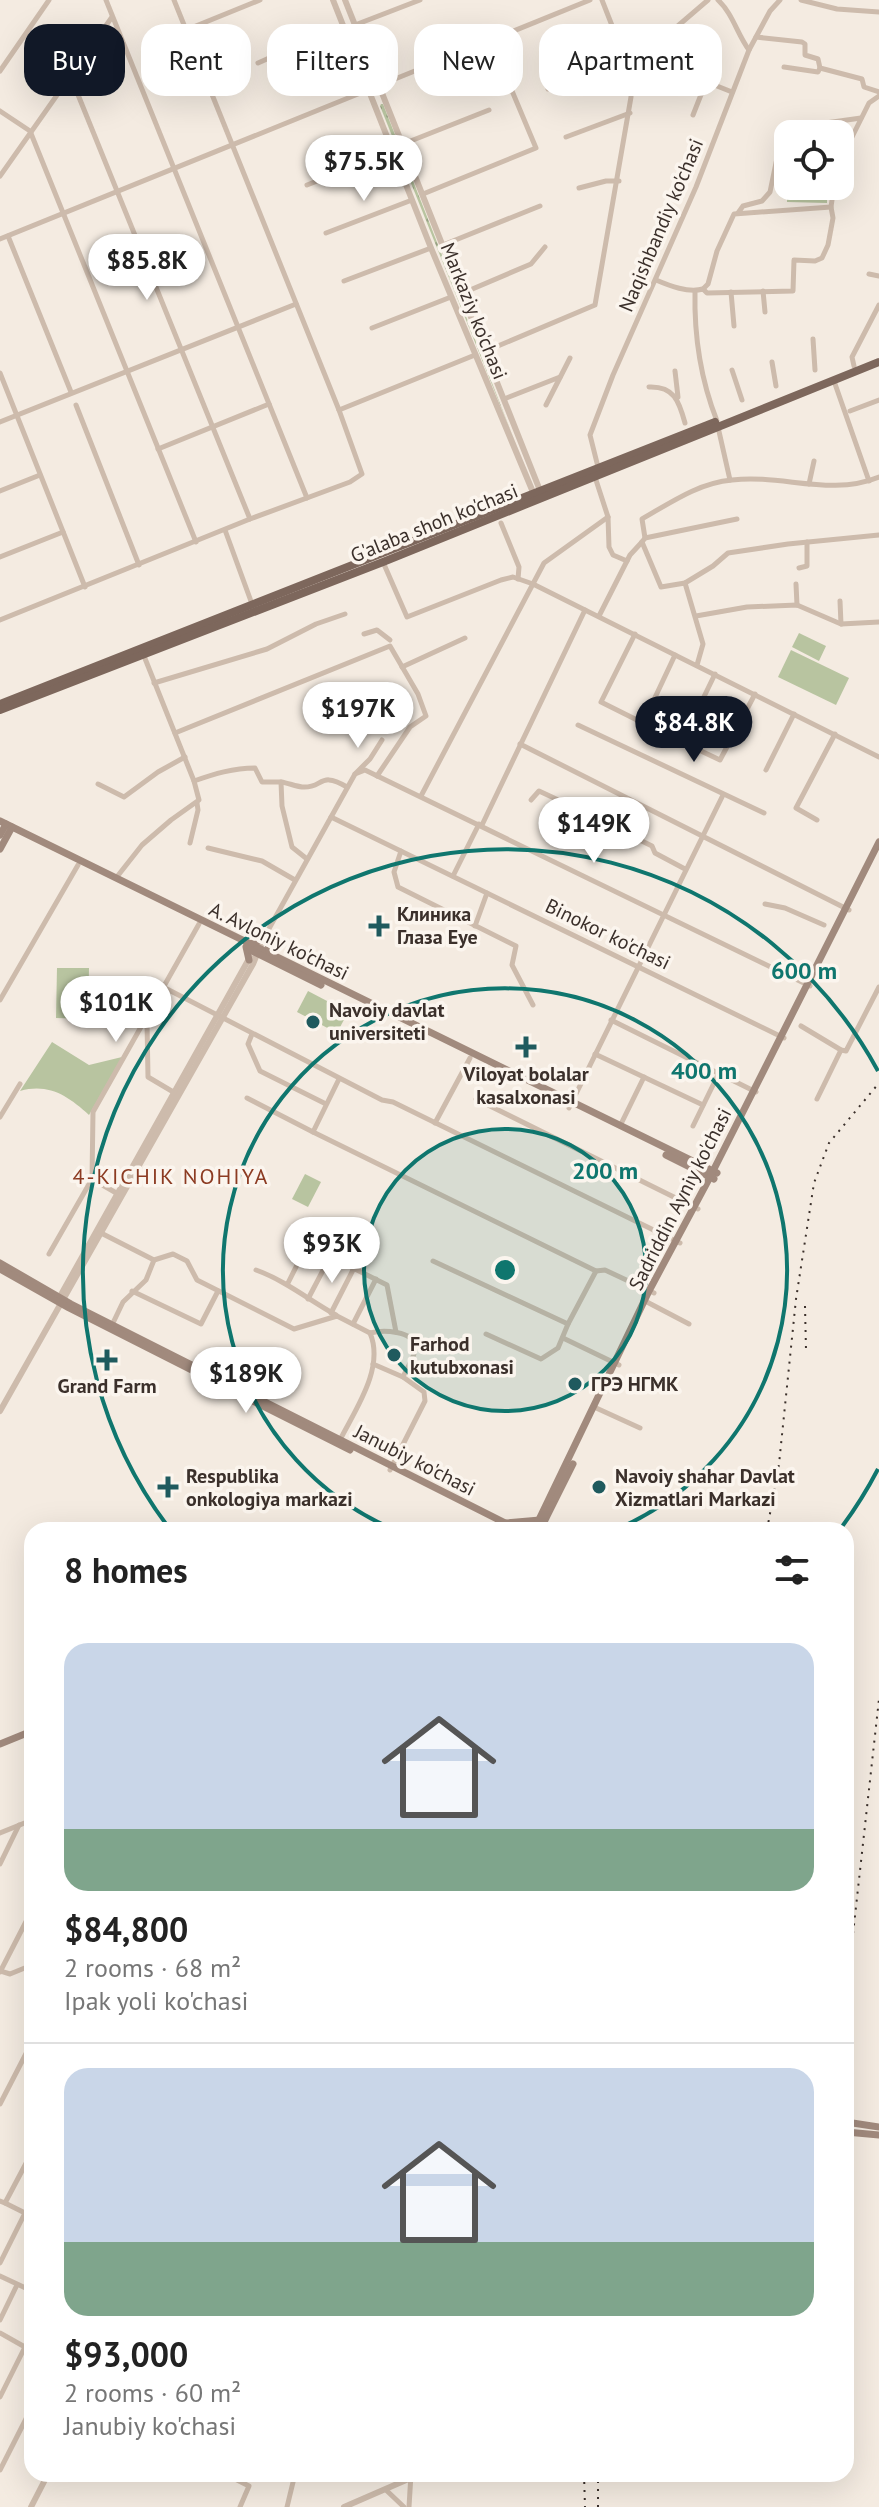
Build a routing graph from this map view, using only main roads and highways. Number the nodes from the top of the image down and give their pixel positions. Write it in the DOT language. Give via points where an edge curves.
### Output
graph roads {
  1 [pos="879,359"];
  2 [pos="717,424"];
  3 [pos="539,497"];
  4 [pos="0,704"];
  5 [pos="0,710"];
  6 [pos="5,827"];
  7 [pos="879,842"];
  8 [pos="0,849"];
  9 [pos="879,851"];
  10 [pos="847,908"];
  11 [pos="255,949"];
  12 [pos="269,956"];
  13 [pos="755,1091"];
  14 [pos="570,1106"];
  15 [pos="720,1156"];
  16 [pos="697,1167"];
  17 [pos="714,1175"];
  18 [pos="702,1192"];
  19 [pos="696,1208"];
  20 [pos="0,1263"];
  21 [pos="0,1269"];
  22 [pos="60,1301"];
  23 [pos="494,1522"];
  24 [pos="544,1522"];
  25 [pos="24,1737"];
  26 [pos="0,1746"];
  27 [pos="854,2123"];
  28 [pos="879,2126"];
  29 [pos="854,2133"];
  30 [pos="876,2136"];
  1 -- 2 [label="main road, G'alaba shoh ko'chasi"];
  1 -- 2 [label="main road, G'alaba shoh ko'chasi"];
  2 -- 3 [label="main road, G'alaba shoh ko'chasi"];
  3 -- 4 [label="main road, G'alaba shoh ko'chasi"];
  3 -- 5 [label="main road, G'alaba shoh ko'chasi" via="496,522"];
  6 -- 8 [label="main road"];
  6 -- 11 [label="main road, A. Avloniy ko'chasi"];
  6 -- 11 [label="main road, A. Avloniy ko'chasi"];
  7 -- 10 [label="main road, Sadriddin Ayniy ko'chasi"];
  9 -- 10 [label="main road, Sadriddin Ayniy ko'chasi"];
  10 -- 13 [label="main road, Sadriddin Ayniy ko'chasi"];
  11 -- 12 [label="main road, A. Avloniy ko'chasi"];
  11 -- 12 [label="main road"];
  12 -- 14 [label="main road, A. Avloniy ko'chasi"];
  12 -- 14 [label="main road, A. Avloniy ko'chasi"];
  13 -- 15 [label="main road, Sadriddin Ayniy ko'chasi"];
  13 -- 17 [label="main road, Sadriddin Ayniy ko'chasi"];
  14 -- 16 [label="main road, A. Avloniy ko'chasi"];
  14 -- 16 [label="main road, A. Avloniy ko'chasi"];
  15 -- 16 [label="main road"];
  15 -- 17 [label="main road, Sadriddin Ayniy ko'chasi"];
  16 -- 17 [label="main road, A. Avloniy ko'chasi"];
  16 -- 18 [label="main road"];
  17 -- 18 [label="main road, Sadriddin Ayniy ko'chasi"];
  17 -- 19 [label="main road, Sadriddin Ayniy ko'chasi"];
  18 -- 19 [label="main road, Sadriddin Ayniy ko'chasi"];
  19 -- 24 [label="main road, Sadriddin Ayniy ko'chasi"];
  20 -- 22 [label="main road, Janubiy ko'chasi"];
  21 -- 22 [label="main road, Janubiy ko'chasi"];
  22 -- 23 [label="main road, Janubiy ko'chasi"];
  25 -- 26 [label="main road"];
  27 -- 28 [label="main road"];
  29 -- 30 [label="main road"];
}
